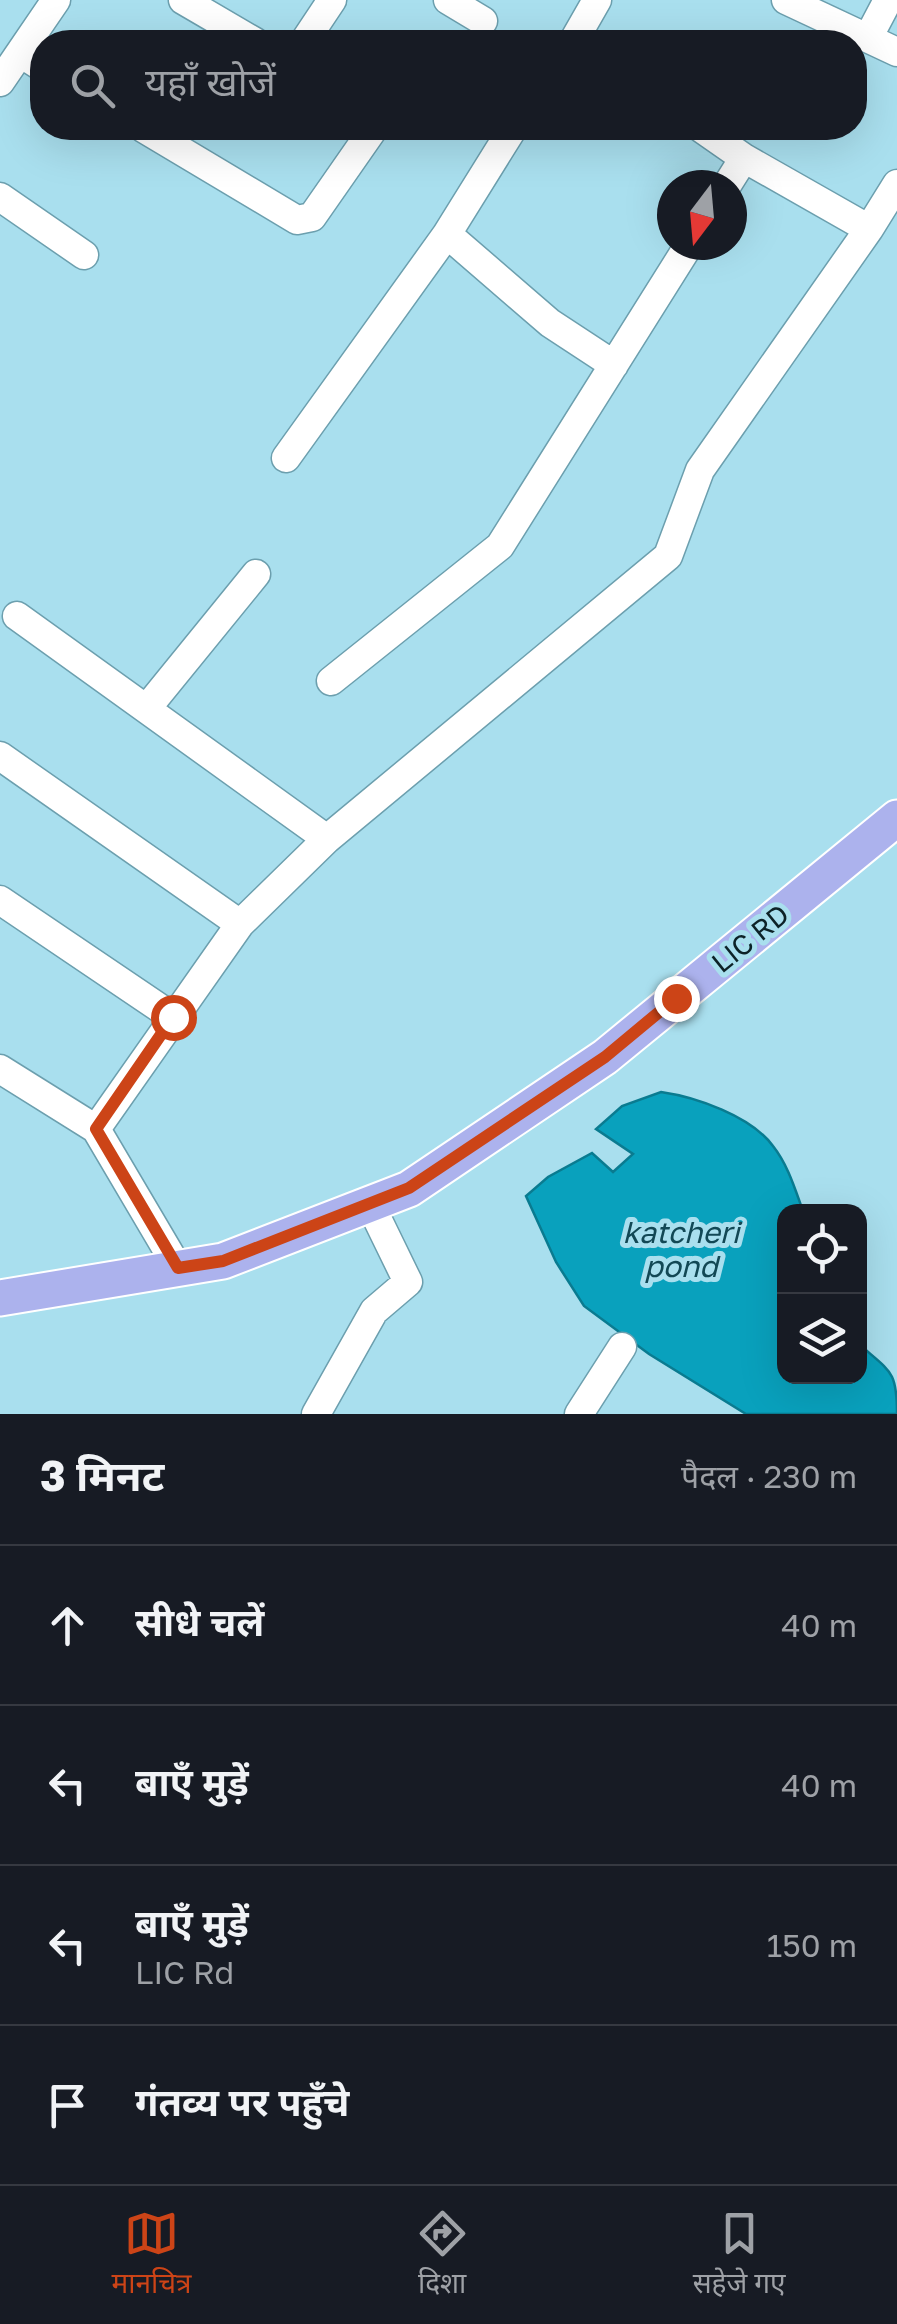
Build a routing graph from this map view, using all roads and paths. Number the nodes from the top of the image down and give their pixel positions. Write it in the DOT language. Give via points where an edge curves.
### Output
graph roads {
  1 [pos="56,0"];
  2 [pos="182,0"];
  3 [pos="332,0"];
  4 [pos="448,0"];
  5 [pos="597,0"];
  6 [pos="786,0"];
  7 [pos="888,0"];
  8 [pos="483,21"];
  9 [pos="44,30"];
  10 [pos="235,30"];
  11 [pos="312,30"];
  12 [pos="581,30"];
  13 [pos="851,30"];
  14 [pos="868,38"];
  15 [pos="897,52"];
  16 [pos="30,61"];
  17 [pos="0,82"];
  18 [pos="163,140"];
  19 [pos="366,140"];
  20 [pos="506,140"];
  21 [pos="718,140"];
  22 [pos="744,158"];
  23 [pos="736,170"];
  24 [pos="897,184"];
  25 [pos="0,197"];
  26 [pos="869,229"];
  27 [pos="447,234"];
  28 [pos="84,255"];
  29 [pos="680,260"];
  30 [pos="614,365"];
  31 [pos="286,458"];
  32 [pos="256,574"];
  33 [pos="17,616"];
  34 [pos="332,681"];
  35 [pos="146,708"];
  36 [pos="0,756"];
  37 [pos="897,818"];
  38 [pos="327,838"];
  39 [pos="0,900"];
  40 [pos="240,924"];
  41 [pos="173,1017"];
  42 [pos="0,1069"];
  43 [pos="96,1129"];
  44 [pos="370,1204"];
  45 [pos="178,1268"];
  46 [pos="0,1298"];
  47 [pos="622,1347"];
  48 [pos="319,1413"];
  49 [pos="579,1414"];
  1 -- 9 [label="street"];
  2 -- 10 [label="street"];
  3 -- 11 [label="street"];
  4 -- 8 [label="street"];
  5 -- 12 [label="street"];
  6 -- 13 [label="street"];
  7 -- 14 [label="street"];
  14 -- 15 [label="street"];
  16 -- 17 [label="street"];
  18 -- 19 [label="street" via="297,220 312,217"];
  20 -- 27 [label="street"];
  21 -- 22 [label="street"];
  22 -- 23 [label="street"];
  22 -- 26 [label="street"];
  24 -- 26 [label="street"];
  25 -- 28 [label="street"];
  26 -- 38 [label="street" via="700,470 668,556"];
  27 -- 30 [label="street" via="550,323"];
  27 -- 31 [label="street"];
  29 -- 30 [label="street"];
  30 -- 34 [label="street" via="500,546"];
  32 -- 35 [label="street"];
  33 -- 35 [label="street"];
  35 -- 38 [label="street"];
  36 -- 40 [label="street"];
  37 -- 44 [label="main road, LIC RD" via="605,1057 409,1188"];
  38 -- 40 [label="street"];
  39 -- 41 [label="street"];
  40 -- 41 [label="street"];
  41 -- 43 [label="street"];
  42 -- 43 [label="street"];
  43 -- 45 [label="street"];
  44 -- 45 [label="main road, LIC RD" via="223,1261"];
  44 -- 48 [label="street" via="408,1282 374,1310"];
  45 -- 46 [label="main road, LIC RD"];
  47 -- 49 [label="street"];
}
